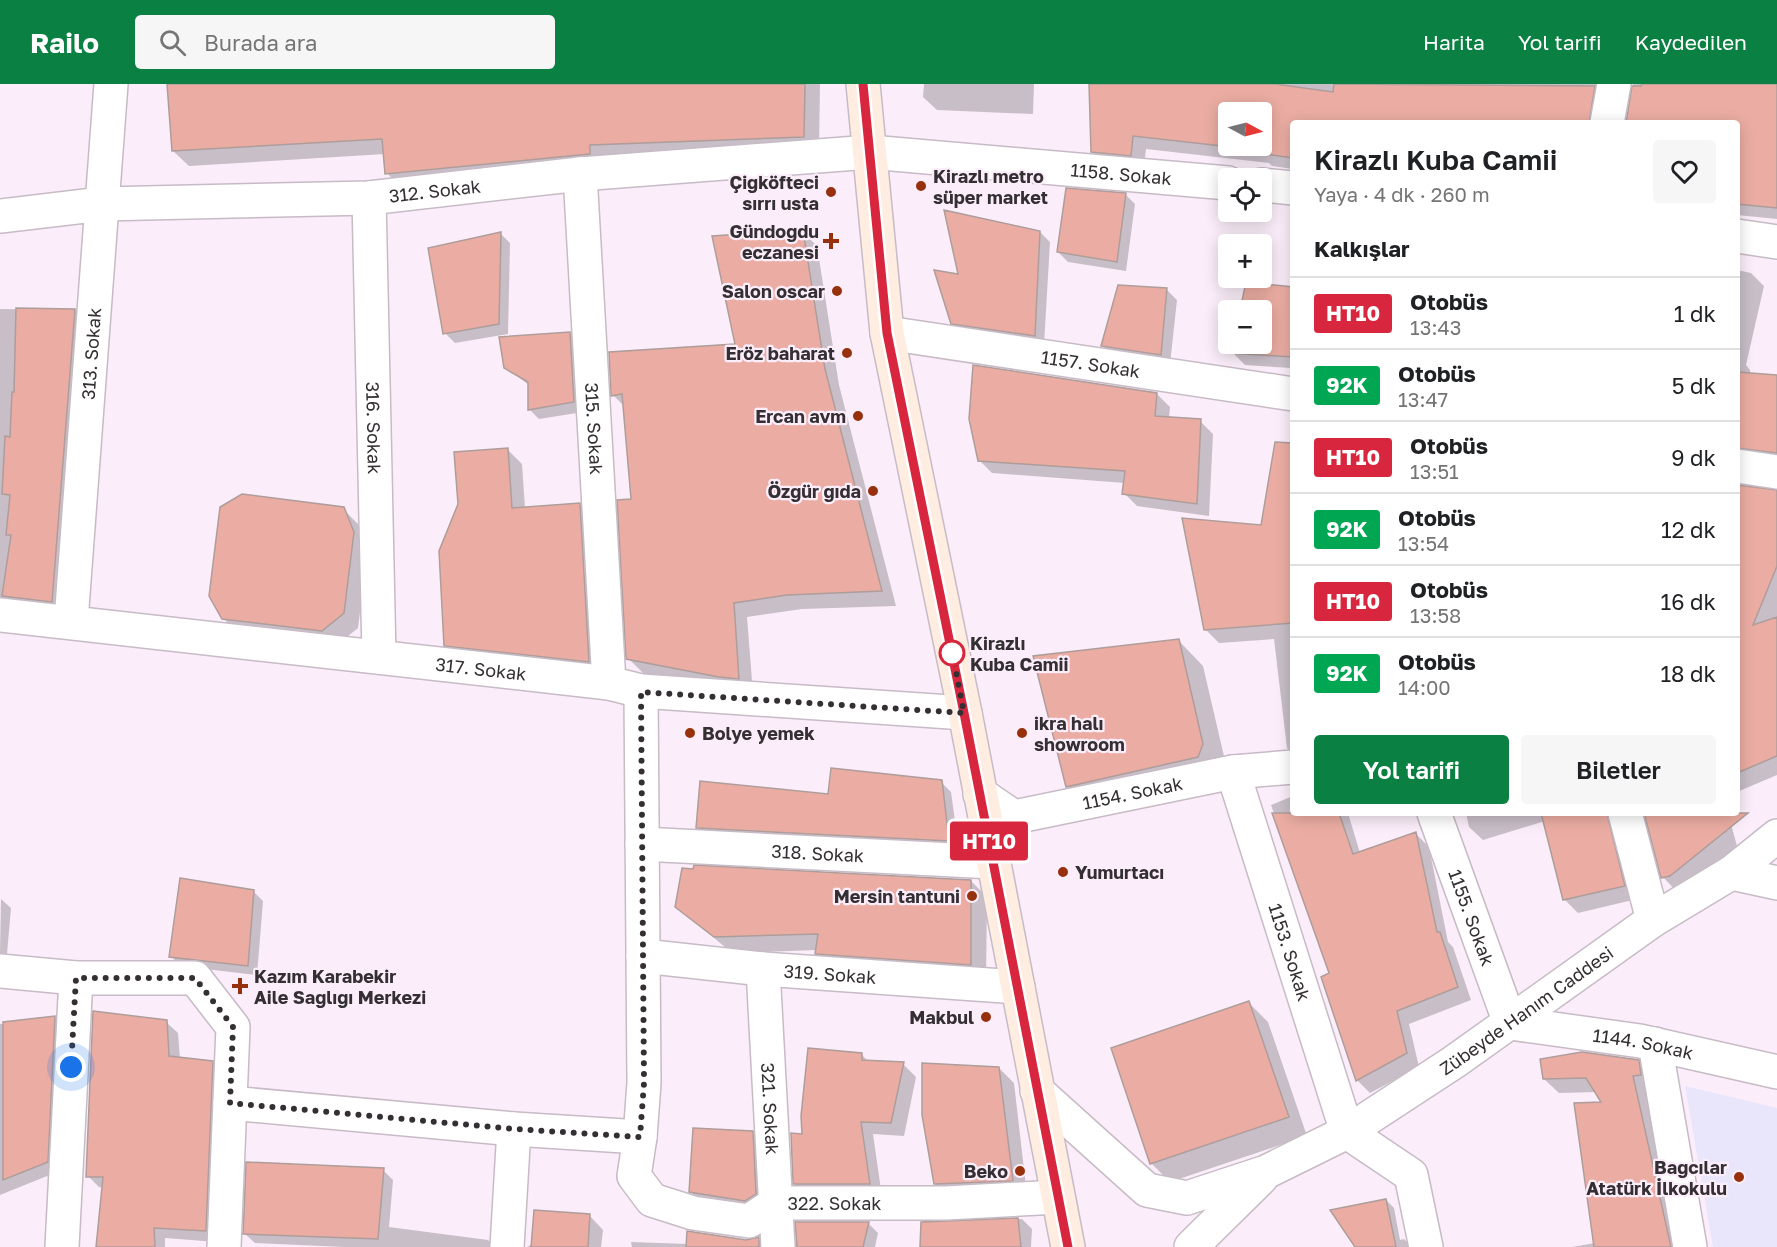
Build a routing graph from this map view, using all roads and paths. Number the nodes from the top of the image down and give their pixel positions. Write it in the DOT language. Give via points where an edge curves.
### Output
graph roads {
  1 [pos="111,84"];
  2 [pos="863,84"];
  3 [pos="1614,84"];
  4 [pos="1608,120"];
  5 [pos="870,152"];
  6 [pos="580,174"];
  7 [pos="1218,182"];
  8 [pos="1272,186"];
  9 [pos="1290,188"];
  10 [pos="369,198"];
  11 [pos="102,204"];
  12 [pos="0,216"];
  13 [pos="1740,236"];
  14 [pos="1777,242"];
  15 [pos="887,333"];
  16 [pos="1290,394"];
  17 [pos="1740,466"];
  18 [pos="1777,472"];
  19 [pos="0,615"];
  20 [pos="71,621"];
  21 [pos="379,657"];
  22 [pos="609,683"];
  23 [pos="641,692"];
  24 [pos="964,713"];
  25 [pos="1290,767"];
  26 [pos="1233,772"];
  27 [pos="980,794"];
  28 [pos="1435,816"];
  29 [pos="1626,816"];
  30 [pos="1777,836"];
  31 [pos="642,844"];
  32 [pos="993,862"];
  33 [pos="1731,873"];
  34 [pos="1777,883"];
  35 [pos="1653,920"];
  36 [pos="643,956"];
  37 [pos="763,969"];
  38 [pos="0,971"];
  39 [pos="76,978"];
  40 [pos="1017,987"];
  41 [pos="1510,1023"];
  42 [pos="1654,1044"];
  43 [pos="1777,1072"];
  44 [pos="1037,1091"];
  45 [pos="230,1103"];
  46 [pos="514,1129"];
  47 [pos="1347,1132"];
  48 [pos="640,1137"];
  49 [pos="1266,1172"];
  50 [pos="1058,1197"];
  51 [pos="776,1203"];
  52 [pos="1207,1240"];
  53 [pos="62,1247"];
  54 [pos="224,1247"];
  55 [pos="507,1247"];
  56 [pos="778,1247"];
  57 [pos="1068,1247"];
  58 [pos="1426,1247"];
  59 [pos="1690,1247"];
  1 -- 11 [label="street, 313. Sokak"];
  2 -- 5 [label="main road"];
  3 -- 4 [label="street"];
  5 -- 6 [label="street, 312. Sokak"];
  5 -- 7 [label="street, 1158. Sokak"];
  5 -- 15 [label="main road"];
  6 -- 10 [label="street, 312. Sokak"];
  6 -- 22 [label="street, 315. Sokak"];
  8 -- 9 [label="street"];
  10 -- 11 [label="street, 312. Sokak"];
  10 -- 21 [label="street, 316. Sokak"];
  11 -- 12 [label="street, 312. Sokak"];
  11 -- 20 [label="street, 313. Sokak"];
  13 -- 14 [label="street"];
  15 -- 16 [label="street, 1157. Sokak"];
  15 -- 24 [label="main road"];
  17 -- 18 [label="street"];
  19 -- 20 [label="street, 317. Sokak"];
  20 -- 21 [label="street, 317. Sokak"];
  21 -- 22 [label="street, 317. Sokak"];
  22 -- 23 [label="street, 317. Sokak"];
  23 -- 24 [label="street, 317. Sokak"];
  23 -- 31 [label="street, 322. Sokak"];
  24 -- 27 [label="main road"];
  25 -- 26 [label="street, 1154. Sokak"];
  26 -- 27 [label="street, 1154. Sokak" via="1014,817"];
  26 -- 47 [label="street, 1153. Sokak"];
  27 -- 32 [label="main road"];
  28 -- 41 [label="street, 1155. Sokak"];
  29 -- 35 [label="street"];
  30 -- 33 [label="street, Zübeyde Hanım Caddesi"];
  31 -- 32 [label="street, 318. Sokak"];
  31 -- 36 [label="street, 322. Sokak"];
  32 -- 40 [label="main road"];
  33 -- 34 [label="street"];
  33 -- 35 [label="street, Zübeyde Hanım Caddesi"];
  35 -- 41 [label="street, Zübeyde Hanım Caddesi"];
  36 -- 37 [label="street, 319. Sokak"];
  36 -- 48 [label="street, 322. Sokak" via="644,1083"];
  37 -- 40 [label="street, 319. Sokak"];
  37 -- 51 [label="street, 321. Sokak"];
  38 -- 39 [label="street"];
  39 -- 45 [label="street" via="195,978 233,1027"];
  39 -- 53 [label="street"];
  40 -- 44 [label="main road"];
  41 -- 42 [label="street, 1144. Sokak"];
  41 -- 47 [label="street, Zübeyde Hanım Caddesi"];
  42 -- 43 [label="street, 1144. Sokak"];
  42 -- 59 [label="street"];
  44 -- 49 [label="street, Zübeyde Hanım Caddesi" via="1147,1190 1187,1198"];
  44 -- 50 [label="main road"];
  45 -- 46 [label="street"];
  45 -- 54 [label="street"];
  46 -- 48 [label="street"];
  46 -- 55 [label="street"];
  47 -- 49 [label="street, Zübeyde Hanım Caddesi"];
  47 -- 58 [label="street" via="1411,1175"];
  48 -- 51 [label="street, 322. Sokak" via="634,1176 652,1200 693,1213 749,1221"];
  49 -- 52 [label="street, Zübeyde Hanım Caddesi"];
  50 -- 51 [label="street, 322. Sokak" via="946,1203"];
  50 -- 57 [label="main road"];
  51 -- 56 [label="street, 321. Sokak"];
}
